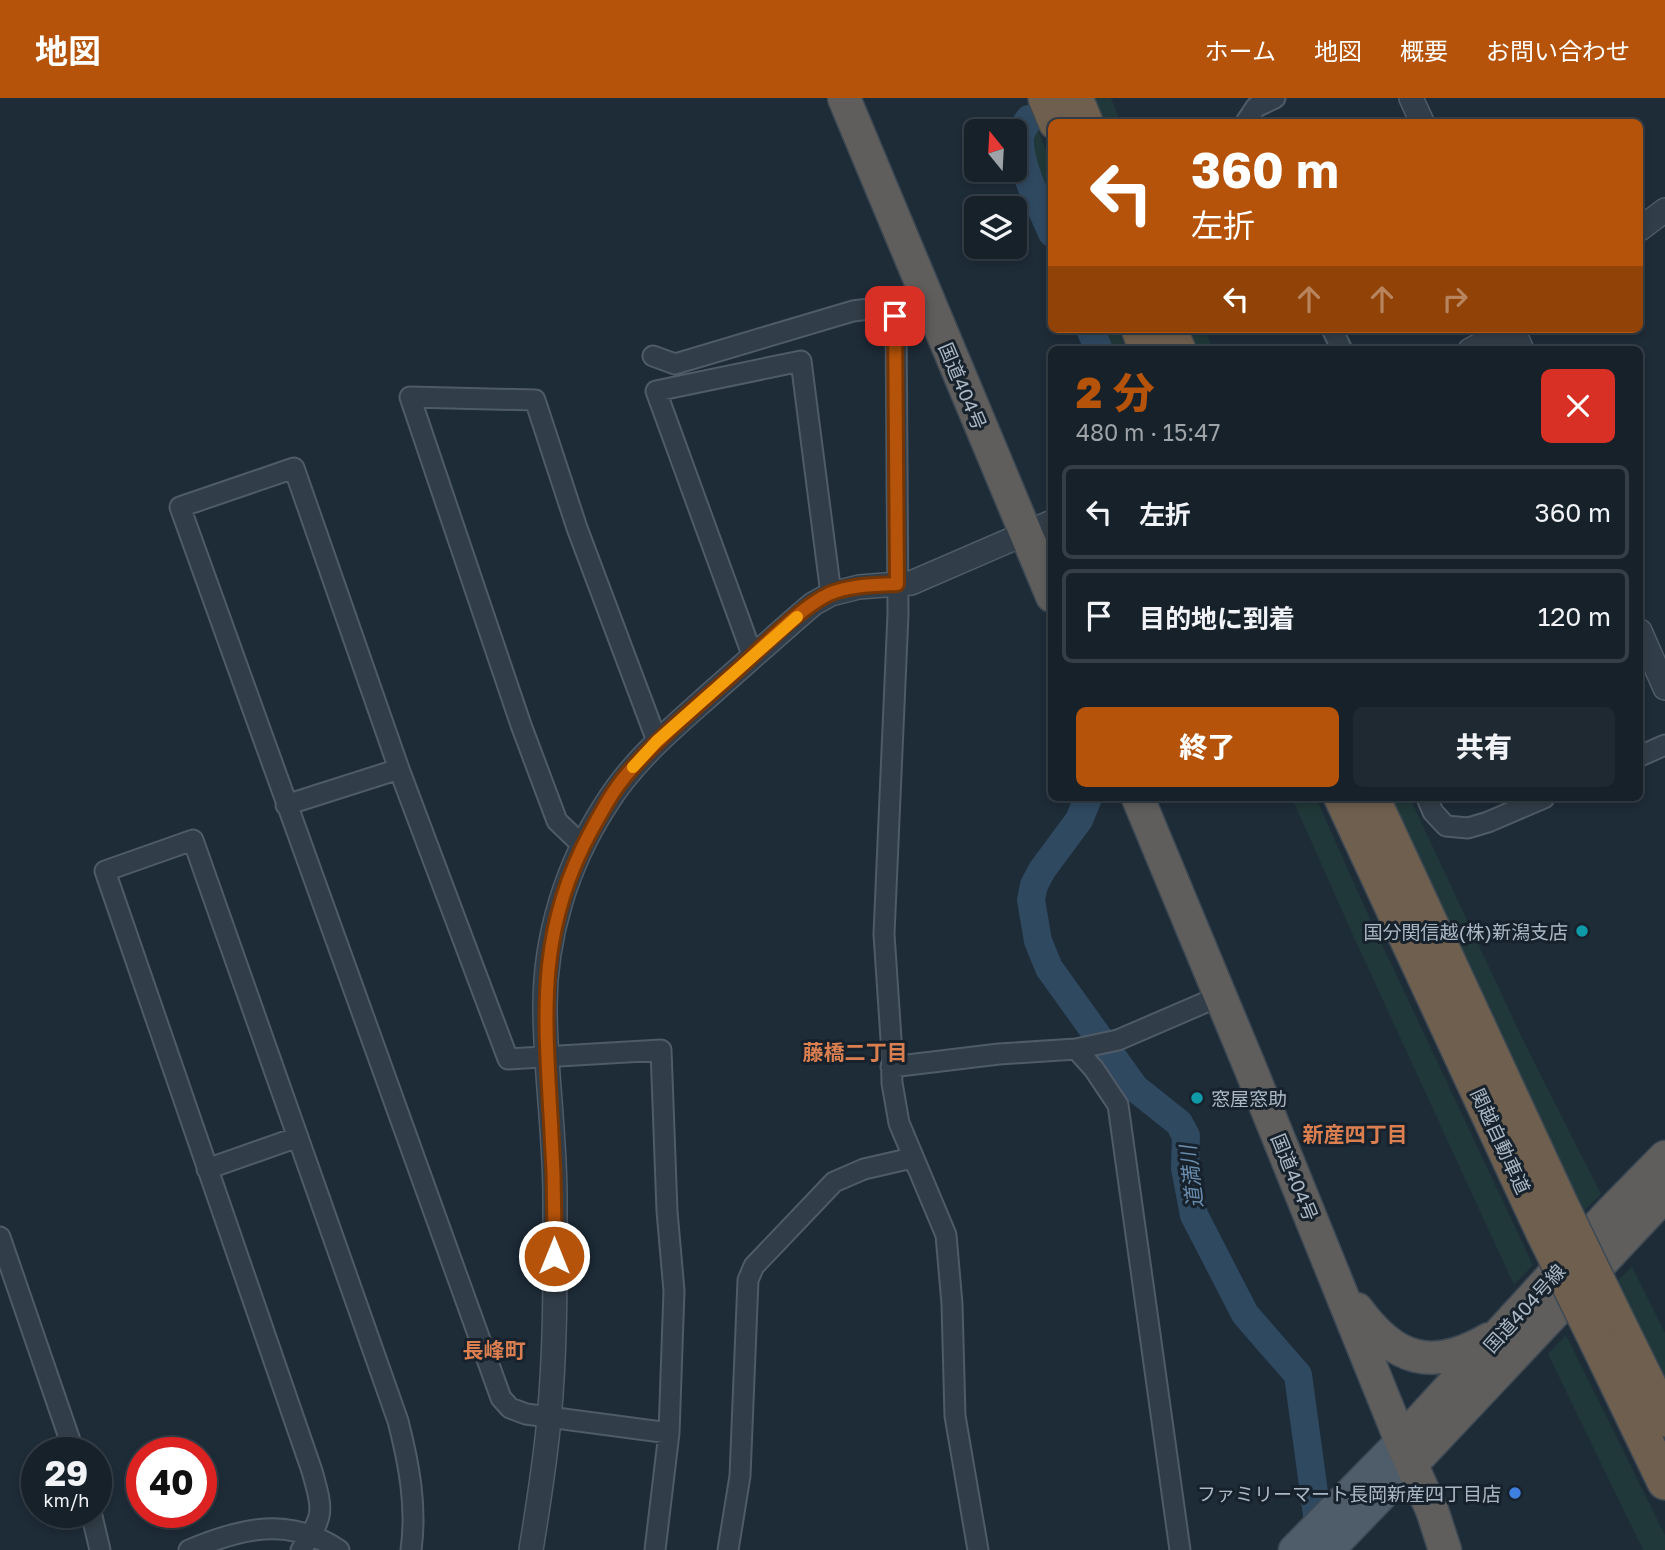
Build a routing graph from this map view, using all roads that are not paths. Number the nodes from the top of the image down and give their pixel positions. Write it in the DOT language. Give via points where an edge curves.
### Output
graph roads {
  1 [pos="844,98"];
  2 [pos="1046,98"];
  3 [pos="1075,98"];
  4 [pos="1275,98"];
  5 [pos="1411,98"];
  6 [pos="1055,119"];
  7 [pos="1084,119"];
  8 [pos="1248,119"];
  9 [pos="1421,119"];
  10 [pos="1665,210"];
  11 [pos="1643,227"];
  12 [pos="912,298"];
  13 [pos="1504,333"];
  14 [pos="1478,346"];
  15 [pos="653,356"];
  16 [pos="1038,527"];
  17 [pos="1048,576"];
  18 [pos="897,584"];
  19 [pos="831,594"];
  20 [pos="1643,638"];
  21 [pos="753,657"];
  22 [pos="1665,688"];
  23 [pos="657,741"];
  24 [pos="1665,745"];
  25 [pos="1643,755"];
  26 [pos="399,769"];
  27 [pos="1139,801"];
  28 [pos="1344,801"];
  29 [pos="1373,801"];
  30 [pos="1428,801"];
  31 [pos="1537,801"];
  32 [pos="286,805"];
  33 [pos="583,846"];
  34 [pos="1220,996"];
  35 [pos="1076,1049"];
  36 [pos="547,1056"];
  37 [pos="891,1067"];
  38 [pos="298,1137"];
  39 [pos="1665,1157"];
  40 [pos="912,1158"];
  41 [pos="207,1169"];
  42 [pos="1665,1195"];
  43 [pos="1554,1222"];
  44 [pos="0,1237"];
  45 [pos="1336,1279"];
  46 [pos="1603,1322"];
  47 [pos="1504,1330"];
  48 [pos="549,1419"];
  49 [pos="1665,1419"];
  50 [pos="669,1433"];
  51 [pos="69,1437"];
  52 [pos="1407,1452"];
  53 [pos="1665,1482"];
  54 [pos="95,1528"];
  55 [pos="307,1543"];
  56 [pos="100,1550"];
  57 [pos="189,1550"];
  58 [pos="340,1550"];
  59 [pos="411,1550"];
  60 [pos="531,1550"];
  61 [pos="655,1550"];
  62 [pos="728,1550"];
  63 [pos="978,1550"];
  64 [pos="1180,1550"];
  65 [pos="1294,1550"];
  66 [pos="1329,1550"];
  67 [pos="1445,1550"];
  1 -- 12 [label="highway, 国道404号"];
  2 -- 6 [label="highway"];
  3 -- 7 [label="highway"];
  4 -- 8 [label="street" via="1256,107"];
  5 -- 9 [label="street"];
  10 -- 11 [label="street"];
  12 -- 15 [label="street" via="675,364"];
  12 -- 16 [label="highway, 国道404号"];
  12 -- 18 [label="street" via="895,316"];
  13 -- 14 [label="street"];
  16 -- 17 [label="highway, 国道404号"];
  16 -- 18 [label="street" via="911,583"];
  18 -- 19 [label="street"];
  18 -- 37 [label="street" via="884,934"];
  19 -- 21 [label="street" via="813,604"];
  19 -- 21 [label="street" via="801,361 656,391"];
  20 -- 22 [label="street"];
  21 -- 23 [label="street"];
  23 -- 33 [label="street" via="626,775"];
  23 -- 33 [label="street" via="535,401 410,397 557,821"];
  24 -- 25 [label="street"];
  26 -- 32 [label="street"];
  26 -- 32 [label="street" via="294,468 180,507"];
  26 -- 36 [label="street" via="508,1059"];
  27 -- 34 [label="highway, 国道404号"];
  28 -- 43 [label="highway, 関越自動車道"];
  29 -- 43 [label="highway, 関越自動車道"];
  30 -- 31 [label="street" via="1446,826 1468,828"];
  32 -- 48 [label="street" via="497,1390 510,1408"];
  33 -- 36 [label="street" via="562,898 549,954"];
  34 -- 35 [label="street" via="1118,1040"];
  34 -- 45 [label="highway, 国道404号"];
  35 -- 37 [label="street"];
  35 -- 64 [label="street" via="1118,1105"];
  36 -- 48 [label="street" via="555,1192"];
  36 -- 50 [label="street" via="661,1051 674,1291"];
  37 -- 40 [label="street" via="899,1123"];
  38 -- 41 [label="street"];
  38 -- 41 [label="street" via="193,840 105,871"];
  38 -- 59 [label="street" via="398,1421 412,1488"];
  39 -- 47 [label="highway, 国道404号線"];
  40 -- 62 [label="street" via="864,1169 834,1182 754,1266 748,1280 740,1476"];
  40 -- 63 [label="street" via="946,1235 955,1416"];
  41 -- 55 [label="street" via="312,1471 320,1518"];
  42 -- 52 [label="highway, 国道404号線"];
  43 -- 46 [label="highway, 関越自動車道, bridge"];
  44 -- 51 [label="street"];
  45 -- 47 [label="highway" via="1381,1338 1417,1356 1467,1352"];
  45 -- 52 [label="highway, 国道404号"];
  46 -- 49 [label="highway, 関越自動車道"];
  46 -- 53 [label="highway, 関越自動車道"];
  47 -- 52 [label="highway, 国道404号線"];
  48 -- 50 [label="street"];
  48 -- 60 [label="street"];
  50 -- 61 [label="street"];
  52 -- 65 [label="main road"];
  52 -- 66 [label="main road"];
  52 -- 67 [label="highway"];
  54 -- 56 [label="street"];
  55 -- 57 [label="street" via="286,1530 256,1528"];
  55 -- 58 [label="street"];
}
